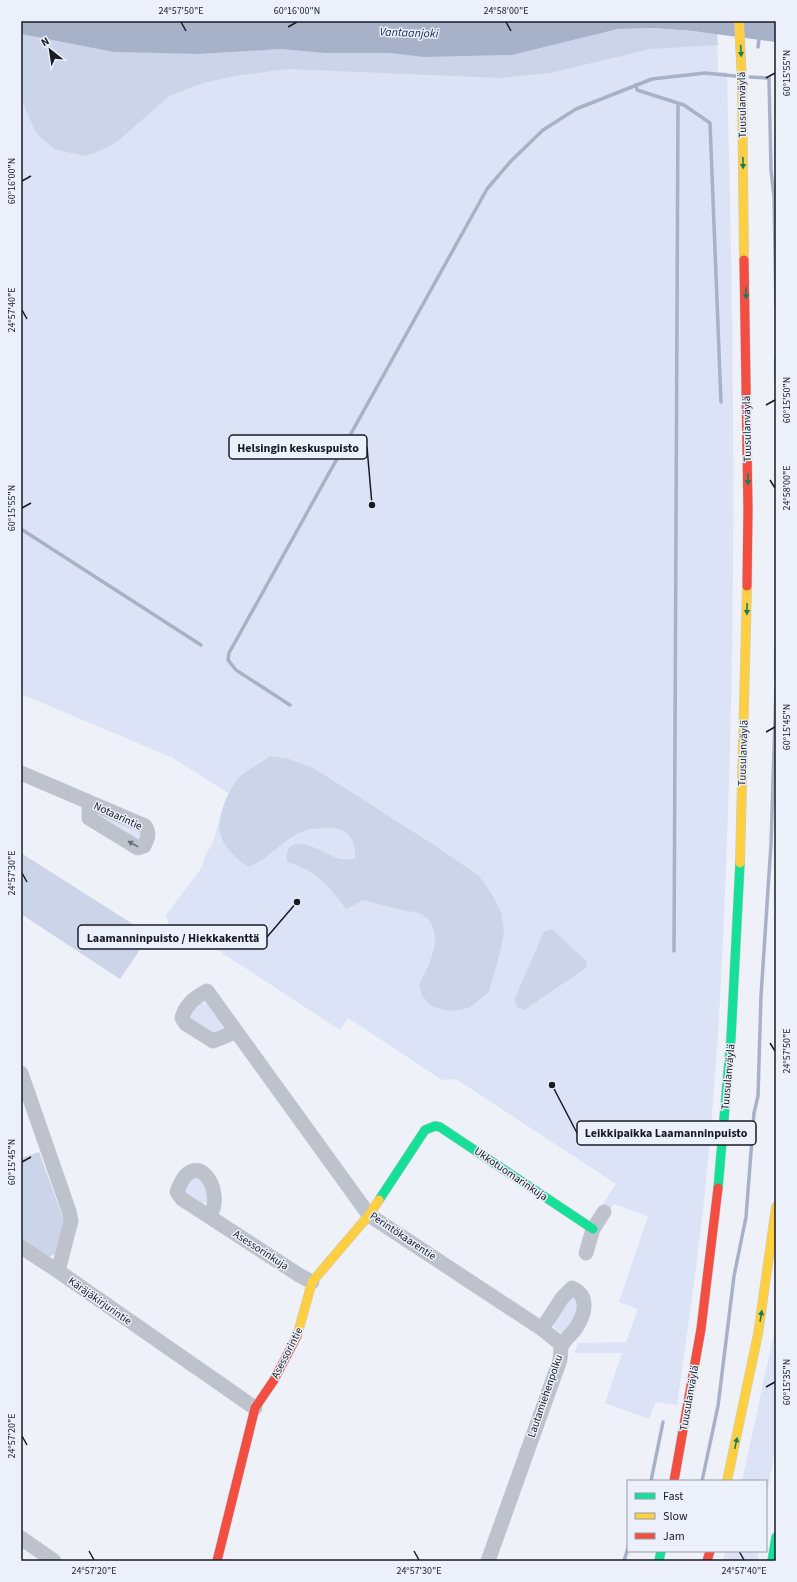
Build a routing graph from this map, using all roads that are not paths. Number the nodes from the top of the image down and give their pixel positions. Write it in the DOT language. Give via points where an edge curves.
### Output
graph roads {
  1 [pos="739,21"];
  2 [pos="21,773"];
  3 [pos="89,802"];
  4 [pos="236,1032"];
  5 [pos="21,1073"];
  6 [pos="428,1127"];
  7 [pos="776,1207"];
  8 [pos="604,1212"];
  9 [pos="369,1215"];
  10 [pos="210,1216"];
  11 [pos="593,1229"];
  12 [pos="21,1247"];
  13 [pos="586,1253"];
  14 [pos="58,1271"];
  15 [pos="312,1282"];
  16 [pos="542,1329"];
  17 [pos="562,1345"];
  18 [pos="255,1408"];
  19 [pos="674,1480"];
  20 [pos="727,1480"];
  21 [pos="776,1537"];
  22 [pos="21,1538"];
  23 [pos="54,1561"];
  24 [pos="217,1561"];
  25 [pos="488,1561"];
  26 [pos="772,1561"];
  1 -- 19 [label="main road, Tuusulanväylä, one-way" via="748,510 739,890 731,1038 719,1183 701,1329"];
  2 -- 3 [label="street, Notaarintie"];
  4 -- 9 [label="street, Perintökaarentie"];
  5 -- 14 [label="street, Käräjäkirjurintie" via="70,1210 71,1221"];
  6 -- 9 [label="main road, Asessorintie" via="415,1142"];
  6 -- 11 [label="main road, Ukkotuomarinkuja" via="440,1127"];
  20 -- 7 [label="main road, one-way" via="758,1334"];
  8 -- 11 [label="street"];
  9 -- 15 [label="main road, Asessorintie"];
  9 -- 16 [label="street, Perintökaarentie"];
  10 -- 15 [label="street, Asessorinkuja"];
  11 -- 13 [label="street"];
  12 -- 14 [label="street"];
  14 -- 18 [label="street, Käräjäkirjurintie"];
  15 -- 18 [label="main road, Asessorintie" via="296,1339 274,1380"];
  16 -- 17 [label="street, Perintökaarentie"];
  16 -- 17 [label="street, Lautamiehenpolku" via="572,1288 580,1292 585,1301 581,1318"];
  17 -- 25 [label="street, Lautamiehenpolku" via="560,1360"];
  18 -- 24 [label="main road, Asessorintie"];
  21 -- 26 [label="main road"];
  22 -- 23 [label="street"];
}
